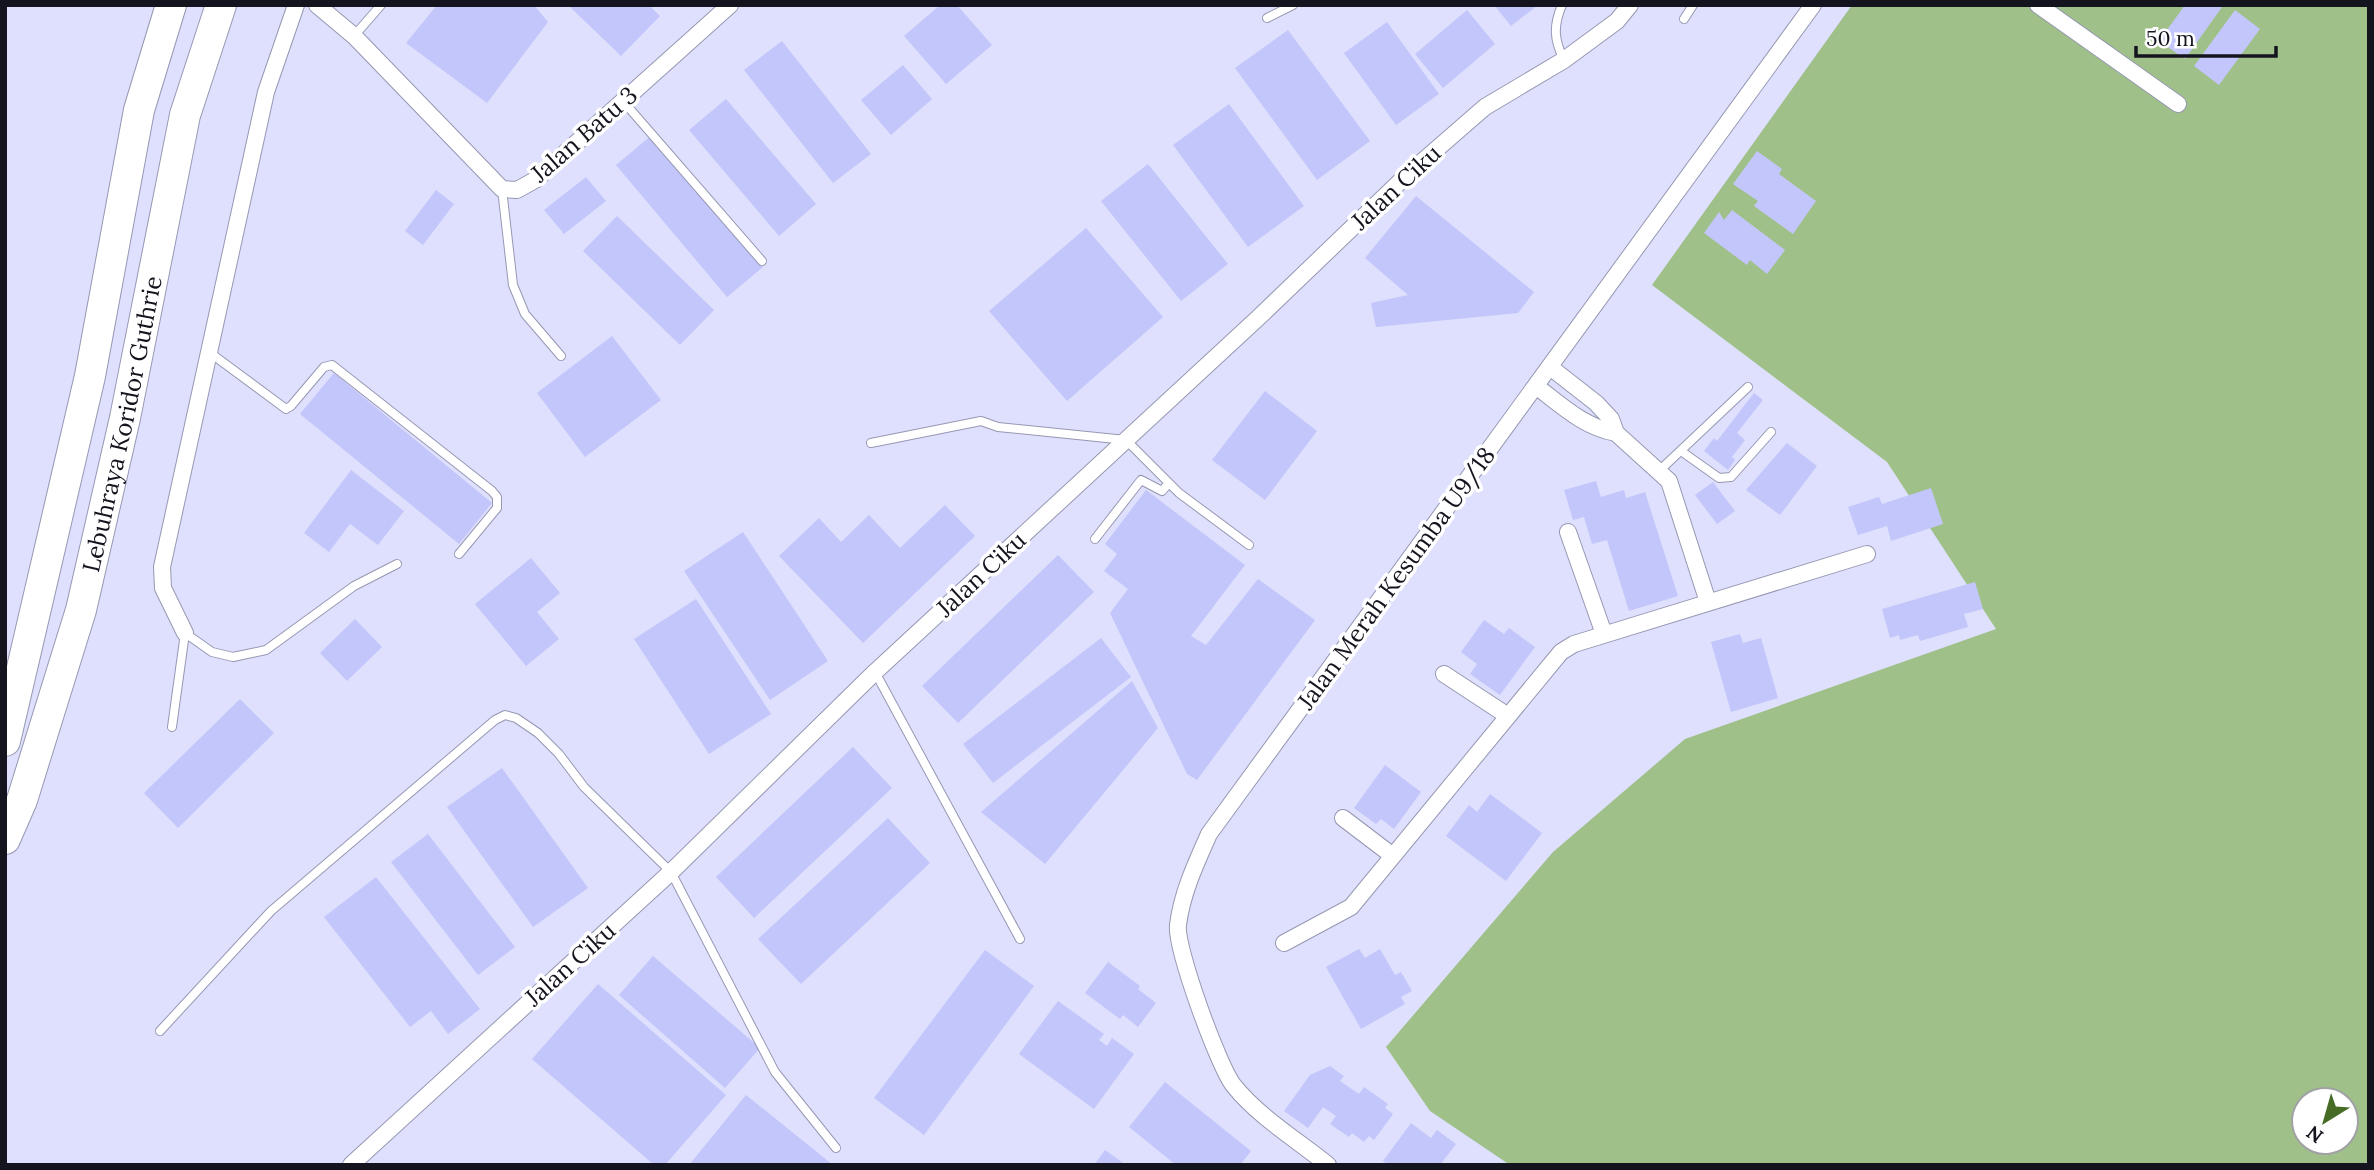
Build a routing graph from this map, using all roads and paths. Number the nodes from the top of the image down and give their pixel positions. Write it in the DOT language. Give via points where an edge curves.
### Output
graph roads {
  1 [pos="171,5"];
  2 [pos="221,5"];
  3 [pos="296,5"];
  4 [pos="317,5"];
  5 [pos="381,5"];
  6 [pos="730,5"];
  7 [pos="1293,5"];
  8 [pos="1562,5"];
  9 [pos="1630,5"];
  10 [pos="1693,5"];
  11 [pos="1813,5"];
  12 [pos="2038,5"];
  13 [pos="1267,18"];
  14 [pos="1684,19"];
  15 [pos="354,36"];
  16 [pos="1564,60"];
  17 [pos="624,101"];
  18 [pos="2178,104"];
  19 [pos="502,189"];
  20 [pos="762,261"];
  21 [pos="209,352"];
  22 [pos="561,356"];
  23 [pos="1550,367"];
  24 [pos="1536,386"];
  25 [pos="1748,387"];
  26 [pos="1771,432"];
  27 [pos="1616,433"];
  28 [pos="1126,440"];
  29 [pos="871,443"];
  30 [pos="1681,451"];
  31 [pos="1659,471"];
  32 [pos="1169,483"];
  33 [pos="1568,532"];
  34 [pos="1095,539"];
  35 [pos="1249,545"];
  36 [pos="458,554"];
  37 [pos="1867,554"];
  38 [pos="397,564"];
  39 [pos="1708,602"];
  40 [pos="185,633"];
  41 [pos="1604,634"];
  42 [pos="875,672"];
  43 [pos="1444,674"];
  44 [pos="1508,716"];
  45 [pos="172,727"];
  46 [pos="5,741"];
  47 [pos="1343,818"];
  48 [pos="5,839"];
  49 [pos="1393,856"];
  50 [pos="671,872"];
  51 [pos="1020,939"];
  52 [pos="1284,943"];
  53 [pos="160,1031"];
  54 [pos="836,1148"];
  55 [pos="351,1165"];
  56 [pos="1328,1165"];
  1 -- 46 [label="highway, Lebuhraya Koridor Guthrie" via="139,110 90,376"];
  2 -- 48 [label="highway, Lebuhraya Koridor Guthrie" via="186,116 81,610 22,800"];
  3 -- 21 [label="street" via="266,92"];
  4 -- 15 [label="street, Jalan Batu 3"];
  5 -- 15 [label="lane"];
  6 -- 17 [label="street, Jalan Batu 3"];
  7 -- 13 [label="lane"];
  8 -- 16 [label="lane" via="1555,42"];
  9 -- 16 [label="street, Jalan Ciku" via="1617,21"];
  10 -- 14 [label="lane"];
  11 -- 23 [label="street, Jalan Merah Kesumba U9/18"];
  12 -- 18 [label="street"];
  15 -- 19 [label="street, Jalan Batu 3"];
  16 -- 28 [label="street, Jalan Ciku" via="1485,107"];
  17 -- 19 [label="street, Jalan Batu 3" via="536,180 517,190"];
  17 -- 20 [label="lane"];
  19 -- 22 [label="lane" via="513,285 525,314"];
  21 -- 36 [label="lane" via="286,408 324,367 332,365 492,491 497,508"];
  21 -- 40 [label="street" via="162,567 163,588"];
  23 -- 24 [label="street, Jalan Merah Kesumba U9/18"];
  23 -- 27 [label="street" via="1596,402"];
  24 -- 27 [label="street" via="1584,422"];
  24 -- 56 [label="street, Jalan Merah Kesumba U9/18" via="1209,834 1188,883 1177,928 1208,1037 1225,1072 1248,1102"];
  25 -- 30 [label="lane"];
  26 -- 30 [label="lane" via="1731,477 1718,478"];
  27 -- 31 [label="street"];
  28 -- 29 [label="lane" via="998,427 981,421"];
  28 -- 32 [label="lane"];
  28 -- 42 [label="street, Jalan Ciku"];
  30 -- 31 [label="lane"];
  31 -- 39 [label="street" via="1669,481"];
  32 -- 34 [label="lane" via="1162,491 1141,480"];
  32 -- 35 [label="lane"];
  33 -- 41 [label="street"];
  37 -- 39 [label="street"];
  38 -- 40 [label="lane" via="354,586 266,650 233,657 212,652"];
  39 -- 41 [label="street"];
  40 -- 45 [label="lane"];
  41 -- 44 [label="street" via="1561,652"];
  42 -- 50 [label="street, Jalan Ciku"];
  42 -- 51 [label="lane"];
  43 -- 44 [label="street"];
  44 -- 49 [label="street"];
  47 -- 49 [label="street"];
  49 -- 52 [label="street" via="1351,907"];
  50 -- 53 [label="lane" via="584,788 538,733 505,715 271,911"];
  50 -- 54 [label="lane" via="775,1072"];
  50 -- 55 [label="street, Jalan Ciku"];
}
